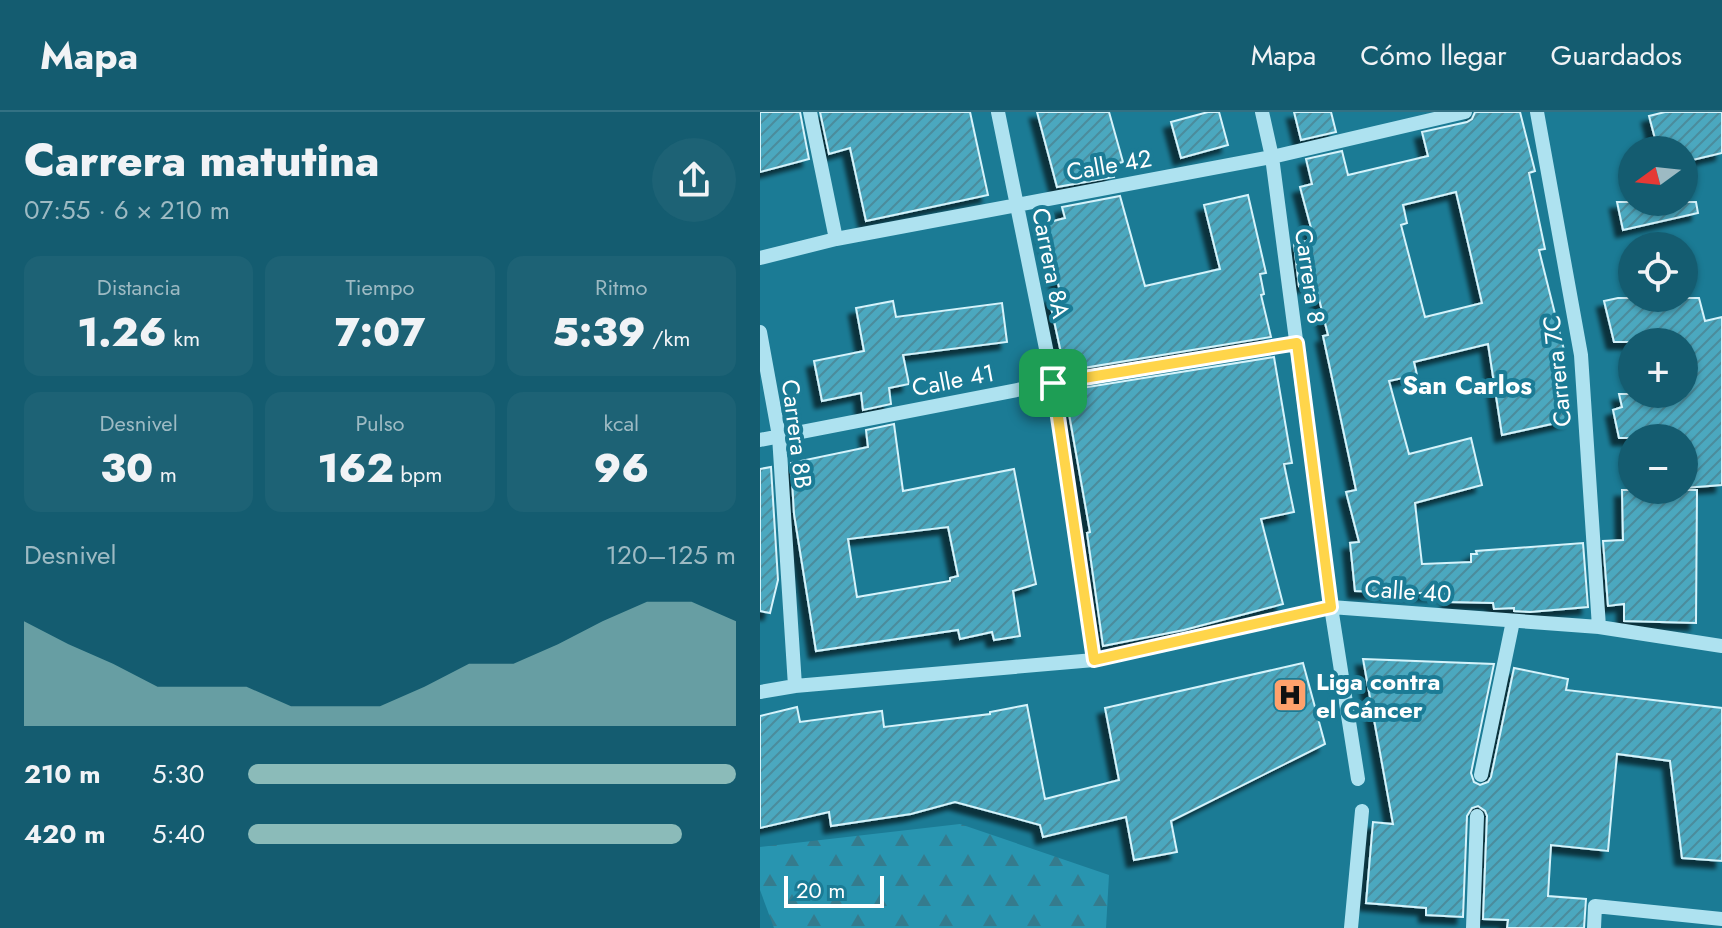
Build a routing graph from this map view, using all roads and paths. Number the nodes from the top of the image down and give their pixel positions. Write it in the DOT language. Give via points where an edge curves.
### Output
graph roads {
  1 [pos="810,112"];
  2 [pos="998,112"];
  3 [pos="1262,112"];
  4 [pos="1465,112"];
  5 [pos="1537,112"];
  6 [pos="1272,157"];
  7 [pos="1017,204"];
  8 [pos="836,239"];
  9 [pos="760,258"];
  10 [pos="760,332"];
  11 [pos="1297,343"];
  12 [pos="1053,383"];
  13 [pos="779,436"];
  14 [pos="760,440"];
  15 [pos="1331,607"];
  16 [pos="1513,621"];
  17 [pos="1599,627"];
  18 [pos="1722,646"];
  19 [pos="1094,660"];
  20 [pos="795,686"];
  21 [pos="760,692"];
  22 [pos="1481,775"];
  23 [pos="1358,779"];
  24 [pos="1362,811"];
  25 [pos="1477,816"];
  26 [pos="1722,919"];
  27 [pos="1351,928"];
  28 [pos="1473,928"];
  29 [pos="1594,928"];
  1 -- 8 [label="street"];
  2 -- 7 [label="street, Carrera 8A"];
  3 -- 6 [label="street, Carrera 8"];
  4 -- 6 [label="street, Calle 42"];
  5 -- 17 [label="street, Carrera 7C" via="1581,355"];
  6 -- 7 [label="street, Calle 42"];
  6 -- 11 [label="street, Carrera 8"];
  7 -- 8 [label="street, Calle 42"];
  7 -- 12 [label="street, Carrera 8A"];
  8 -- 9 [label="street, Calle 42"];
  10 -- 13 [label="street, Carrera 8B"];
  11 -- 12 [label="street, Calle 41"];
  11 -- 15 [label="street, Carrera 8"];
  12 -- 13 [label="street, Calle 41"];
  12 -- 19 [label="street, Carrera 8A"];
  13 -- 14 [label="street, Calle 41"];
  13 -- 20 [label="street, Carrera 8B"];
  15 -- 16 [label="street, Calle 40"];
  15 -- 19 [label="street, Calle 40"];
  15 -- 23 [label="street, Carrera 8"];
  16 -- 17 [label="street, Calle 40"];
  16 -- 22 [label="street"];
  17 -- 18 [label="street, Calle 40"];
  19 -- 20 [label="street, Calle 40"];
  20 -- 21 [label="street, Calle 40"];
  24 -- 27 [label="street"];
  25 -- 28 [label="street"];
  26 -- 29 [label="street" via="1595,906"];
}
